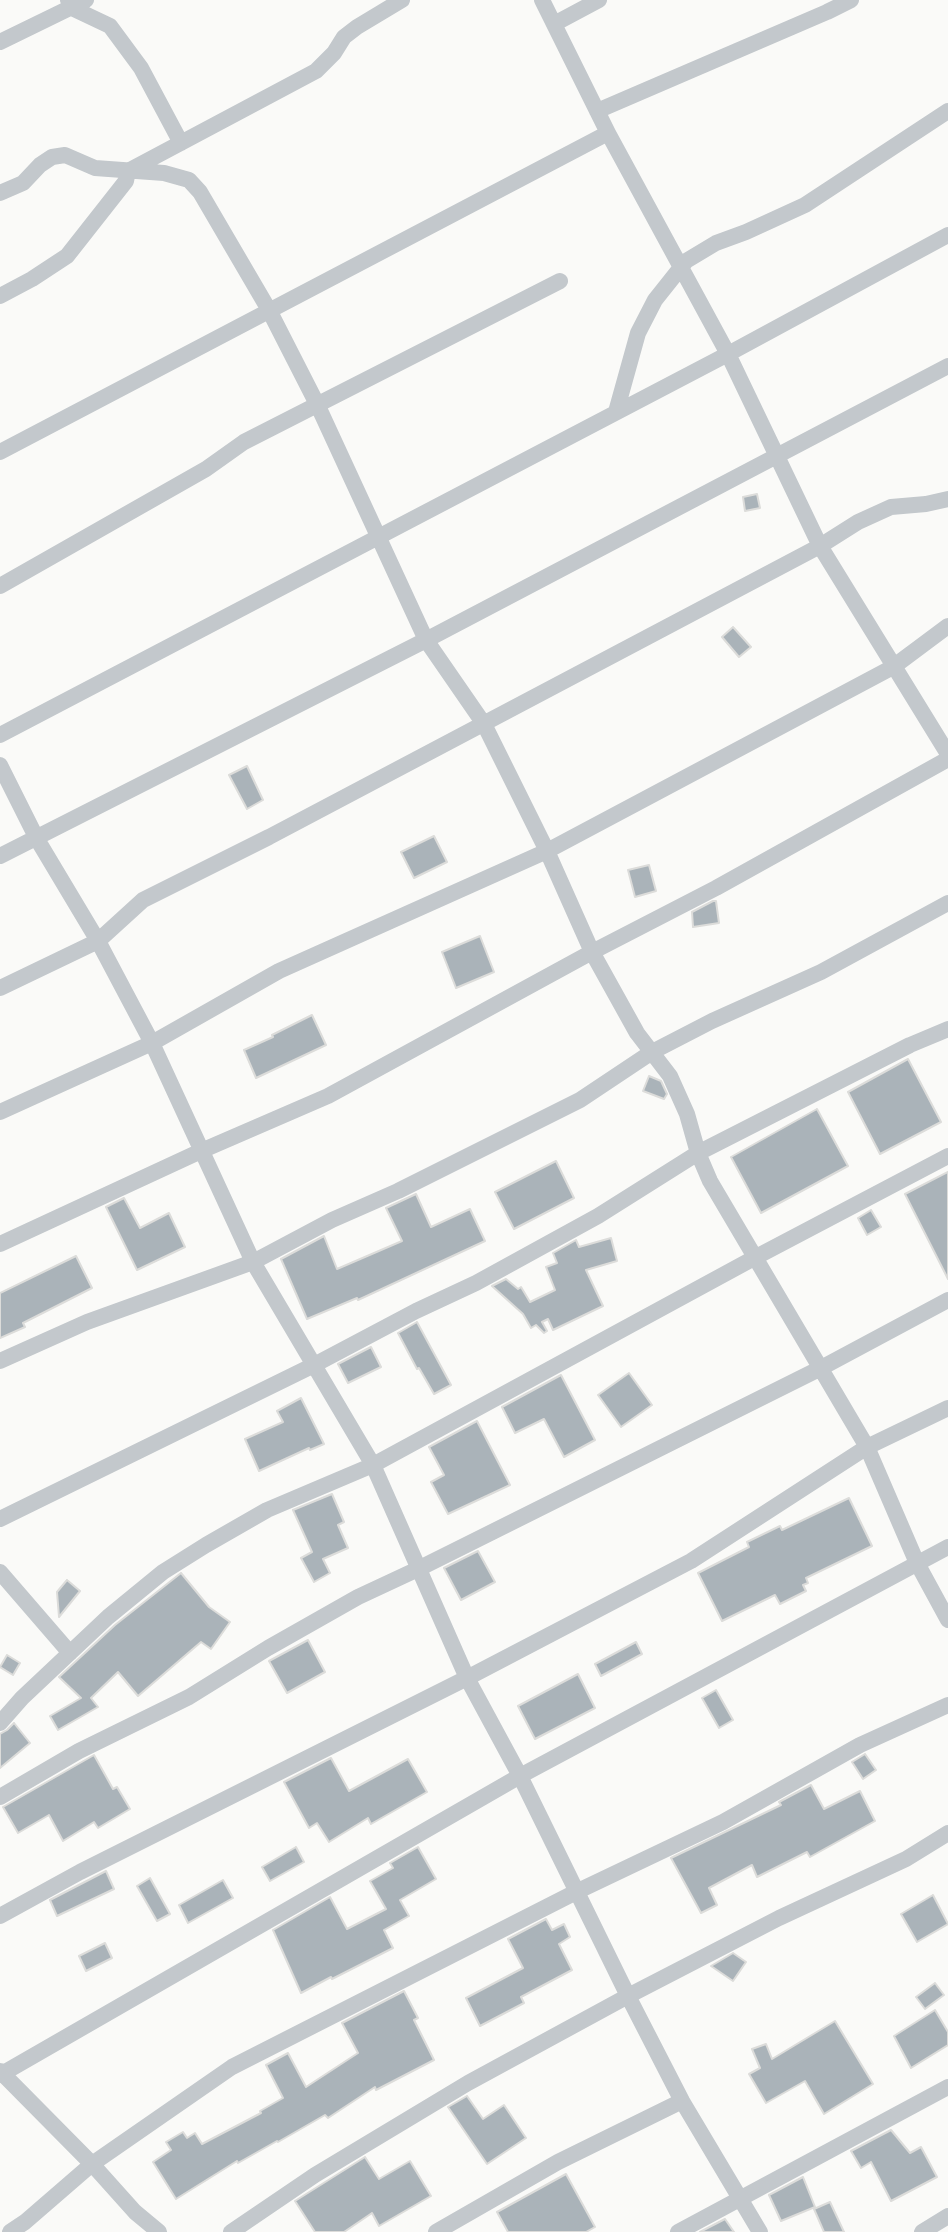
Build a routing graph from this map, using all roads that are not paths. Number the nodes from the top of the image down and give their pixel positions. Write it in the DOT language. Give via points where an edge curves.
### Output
graph roads {
  1 [pos="402,0"];
  2 [pos="542,0"];
  3 [pos="599,0"];
  4 [pos="851,0"];
  5 [pos="76,3"];
  6 [pos="554,24"];
  7 [pos="0,42"];
  8 [pos="597,111"];
  9 [pos="948,111"];
  10 [pos="608,133"];
  11 [pos="181,143"];
  12 [pos="128,171"];
  13 [pos="0,193"];
  14 [pos="948,235"];
  15 [pos="679,268"];
  16 [pos="560,282"];
  17 [pos="0,296"];
  18 [pos="269,310"];
  19 [pos="728,354"];
  20 [pos="948,366"];
  21 [pos="318,406"];
  22 [pos="616,412"];
  23 [pos="0,452"];
  24 [pos="776,455"];
  25 [pos="948,499"];
  26 [pos="376,536"];
  27 [pos="820,546"];
  28 [pos="0,586"];
  29 [pos="948,626"];
  30 [pos="426,640"];
  31 [pos="893,667"];
  32 [pos="484,724"];
  33 [pos="0,735"];
  34 [pos="948,757"];
  35 [pos="0,765"];
  36 [pos="37,839"];
  37 [pos="547,851"];
  38 [pos="0,856"];
  39 [pos="948,904"];
  40 [pos="98,941"];
  41 [pos="593,953"];
  42 [pos="0,988"];
  43 [pos="948,1029"];
  44 [pos="152,1042"];
  45 [pos="652,1052"];
  46 [pos="0,1112"];
  47 [pos="201,1151"];
  48 [pos="698,1153"];
  49 [pos="948,1156"];
  50 [pos="0,1244"];
  51 [pos="756,1257"];
  52 [pos="253,1262"];
  53 [pos="948,1300"];
  54 [pos="0,1361"];
  55 [pos="314,1365"];
  56 [pos="821,1368"];
  57 [pos="948,1408"];
  58 [pos="867,1447"];
  59 [pos="373,1465"];
  60 [pos="0,1519"];
  61 [pos="948,1547"];
  62 [pos="917,1563"];
  63 [pos="418,1570"];
  64 [pos="0,1572"];
  65 [pos="948,1620"];
  66 [pos="70,1653"];
  67 [pos="467,1678"];
  68 [pos="948,1705"];
  69 [pos="0,1723"];
  70 [pos="520,1776"];
  71 [pos="0,1797"];
  72 [pos="948,1833"];
  73 [pos="576,1892"];
  74 [pos="0,1916"];
  75 [pos="628,1996"];
  76 [pos="1,2073"];
  77 [pos="948,2087"];
  78 [pos="682,2101"];
  79 [pos="92,2164"];
  80 [pos="740,2200"];
  81 [pos="948,2216"];
  82 [pos="10,2232"];
  83 [pos="159,2232"];
  84 [pos="231,2232"];
  85 [pos="436,2232"];
  86 [pos="678,2232"];
  87 [pos="760,2232"];
  88 [pos="922,2232"];
  1 -- 11 [label="street" via="356,27 316,71"];
  2 -- 6 [label="street"];
  3 -- 6 [label="street"];
  4 -- 8 [label="street"];
  5 -- 7 [label="street"];
  5 -- 11 [label="street" via="110,26 141,68"];
  6 -- 8 [label="street"];
  8 -- 10 [label="street"];
  9 -- 15 [label="street" via="805,205 716,243"];
  10 -- 15 [label="street"];
  10 -- 18 [label="street"];
  11 -- 12 [label="street"];
  12 -- 13 [label="street" via="95,168 65,155 52,157 23,183"];
  12 -- 17 [label="street" via="126,181 67,256"];
  12 -- 18 [label="street" via="189,180"];
  14 -- 19 [label="street"];
  15 -- 19 [label="street"];
  15 -- 22 [label="street" via="638,333"];
  16 -- 21 [label="street"];
  18 -- 21 [label="street"];
  18 -- 23 [label="street"];
  19 -- 22 [label="street"];
  19 -- 24 [label="street"];
  20 -- 24 [label="street"];
  21 -- 26 [label="street"];
  21 -- 28 [label="street" via="244,442 206,469"];
  22 -- 26 [label="street"];
  24 -- 27 [label="street"];
  24 -- 30 [label="street"];
  25 -- 27 [label="street" via="877,512"];
  26 -- 30 [label="street"];
  26 -- 33 [label="street"];
  27 -- 31 [label="street"];
  27 -- 32 [label="street"];
  29 -- 31 [label="street"];
  30 -- 32 [label="street"];
  30 -- 36 [label="street"];
  31 -- 34 [label="street"];
  31 -- 37 [label="street"];
  32 -- 37 [label="street"];
  32 -- 40 [label="street" via="143,900"];
  34 -- 41 [label="street"];
  35 -- 36 [label="street"];
  36 -- 38 [label="street"];
  36 -- 40 [label="street"];
  37 -- 41 [label="street"];
  37 -- 44 [label="street" via="279,971"];
  39 -- 45 [label="street" via="821,972"];
  40 -- 42 [label="street"];
  40 -- 44 [label="street"];
  41 -- 45 [label="street"];
  41 -- 47 [label="street" via="328,1097"];
  43 -- 48 [label="street"];
  44 -- 46 [label="street"];
  44 -- 47 [label="street"];
  45 -- 48 [label="street" via="670,1076"];
  45 -- 52 [label="street" via="580,1100"];
  47 -- 50 [label="street"];
  47 -- 52 [label="street"];
  48 -- 51 [label="street"];
  48 -- 55 [label="street" via="598,1216"];
  49 -- 51 [label="street"];
  51 -- 56 [label="street"];
  51 -- 59 [label="street"];
  52 -- 54 [label="street" via="87,1322"];
  52 -- 55 [label="street"];
  53 -- 56 [label="street"];
  55 -- 59 [label="street"];
  55 -- 60 [label="street"];
  56 -- 58 [label="street"];
  56 -- 63 [label="street"];
  57 -- 58 [label="street"];
  58 -- 62 [label="street"];
  58 -- 67 [label="street" via="691,1561"];
  59 -- 63 [label="street"];
  59 -- 66 [label="street" via="267,1510 206,1545 163,1572"];
  61 -- 62 [label="street"];
  62 -- 65 [label="street"];
  62 -- 70 [label="street"];
  63 -- 67 [label="street"];
  63 -- 71 [label="street" via="358,1597 189,1697 79,1751"];
  64 -- 66 [label="street"];
  66 -- 69 [label="street"];
  67 -- 70 [label="street"];
  67 -- 74 [label="street"];
  68 -- 73 [label="street" via="860,1745 723,1822"];
  70 -- 73 [label="street"];
  70 -- 76 [label="street"];
  72 -- 75 [label="street" via="906,1860 779,1918"];
  73 -- 75 [label="street"];
  73 -- 79 [label="street" via="232,2067"];
  75 -- 78 [label="street"];
  75 -- 84 [label="street" via="456,2090"];
  76 -- 79 [label="street"];
  77 -- 80 [label="street"];
  78 -- 80 [label="street"];
  78 -- 85 [label="street" via="558,2162"];
  79 -- 82 [label="street"];
  79 -- 83 [label="street"];
  80 -- 86 [label="street"];
  80 -- 87 [label="street"];
  81 -- 88 [label="street"];
}
